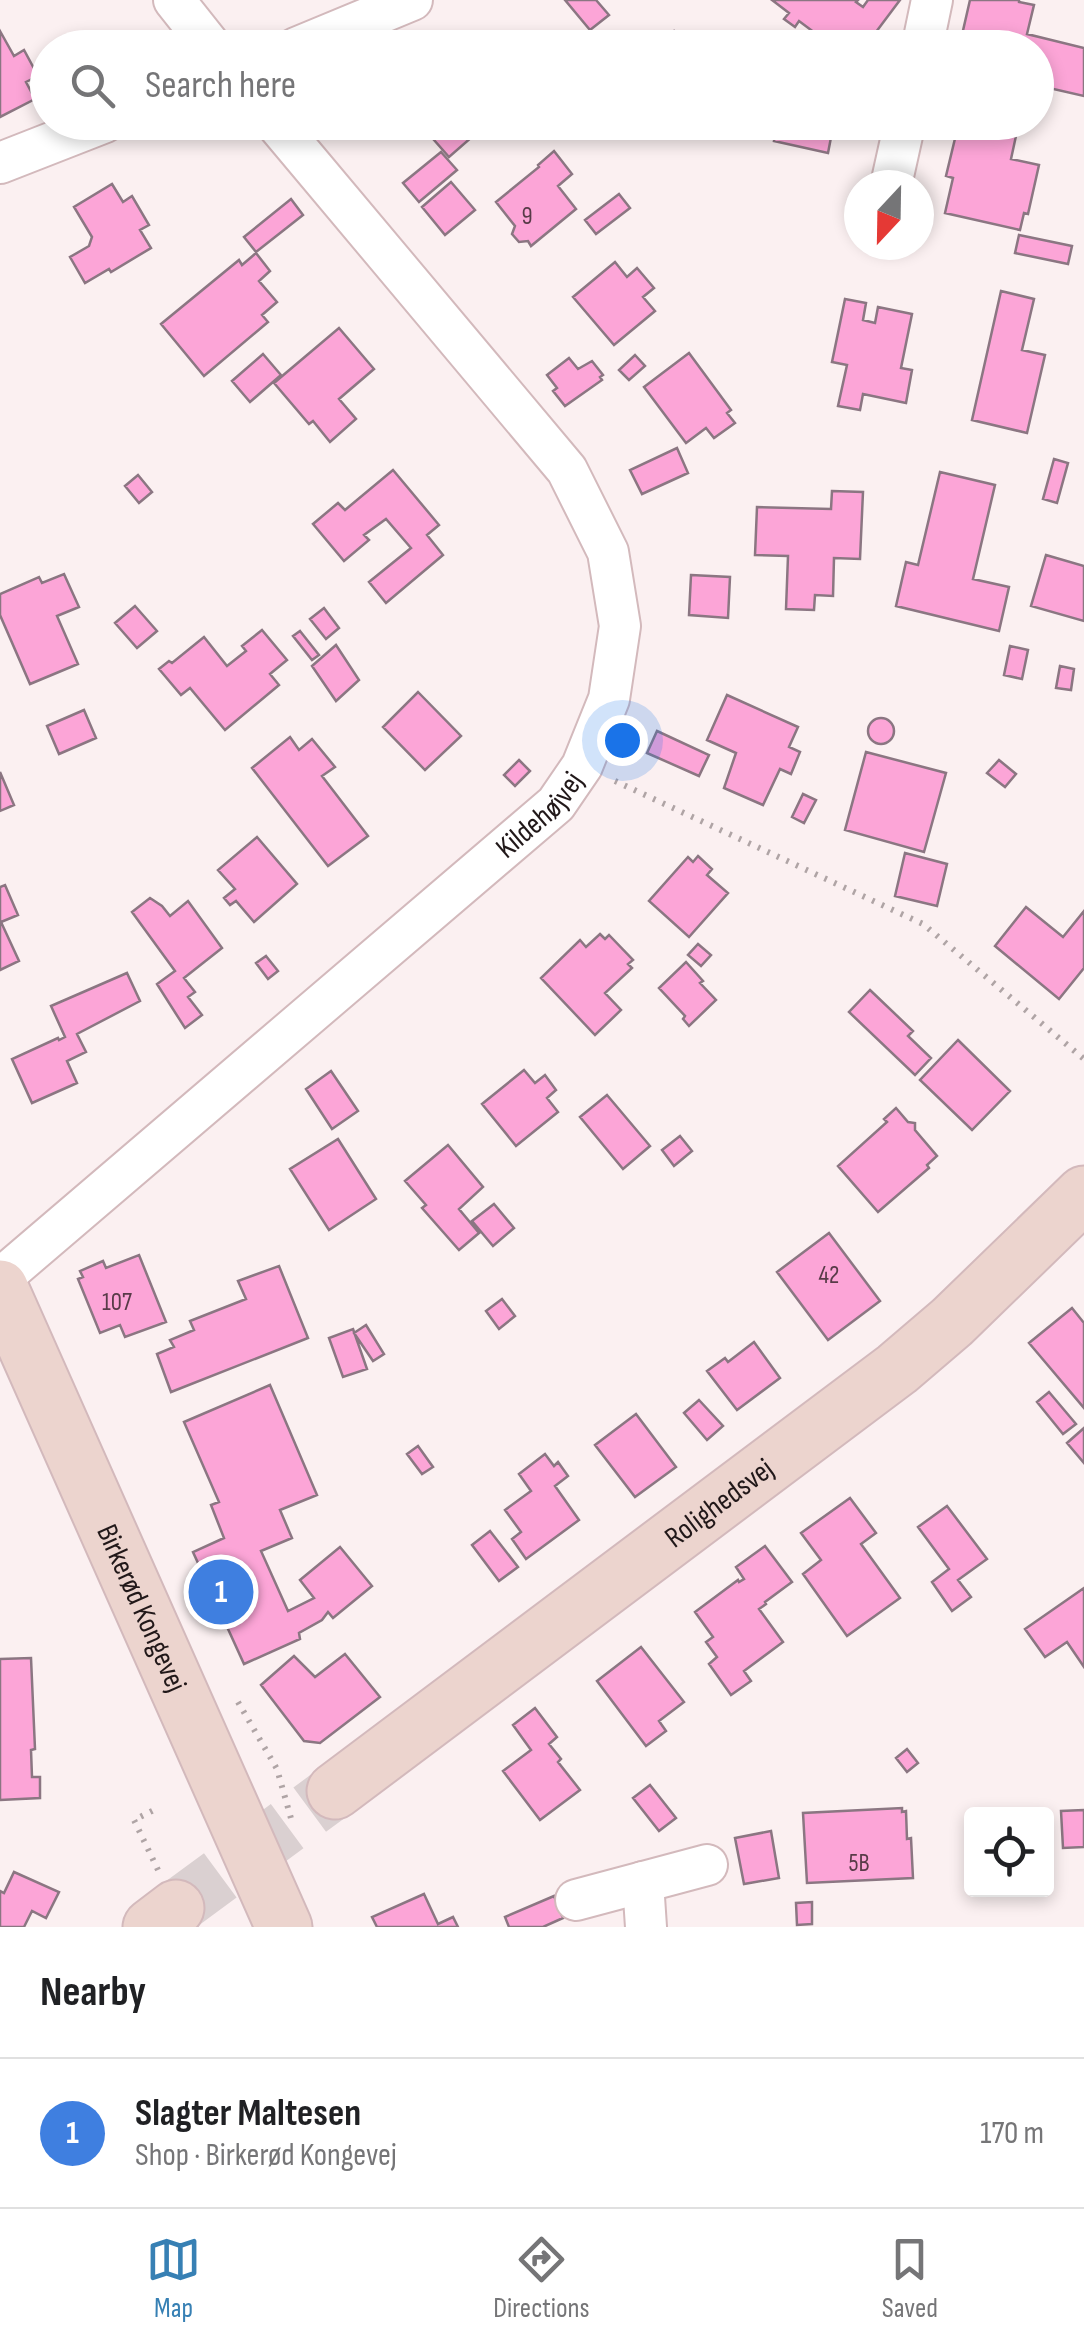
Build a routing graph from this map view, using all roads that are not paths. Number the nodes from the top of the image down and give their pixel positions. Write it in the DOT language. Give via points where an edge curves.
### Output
graph roads {
  1 [pos="174,0"];
  2 [pos="412,0"];
  3 [pos="932,0"];
  4 [pos="198,30"];
  5 [pos="340,30"];
  6 [pos="926,30"];
  7 [pos="59,140"];
  8 [pos="290,140"];
  9 [pos="901,140"];
  10 [pos="0,163"];
  11 [pos="894,170"];
  12 [pos="1084,1194"];
  13 [pos="0,1279"];
  14 [pos="0,1288"];
  15 [pos="13,1354"];
  16 [pos="335,1790"];
  17 [pos="707,1866"];
  18 [pos="643,1882"];
  19 [pos="576,1900"];
  20 [pos="284,1927"];
  21 [pos="646,1927"];
  1 -- 4 [label="street"];
  2 -- 5 [label="street"];
  3 -- 6 [label="street"];
  7 -- 10 [label="street"];
  8 -- 13 [label="street, Kildehøjvej" via="567,470 608,552 620,626 609,699 582,766 556,804"];
  9 -- 11 [label="street"];
  12 -- 16 [label="street, Rolighedsvej" via="897,1369"];
  14 -- 15 [label="street, Birkerød Kongevej"];
  15 -- 20 [label="street, Birkerød Kongevej"];
  17 -- 18 [label="street"];
  18 -- 19 [label="street"];
  18 -- 21 [label="street"];
}
